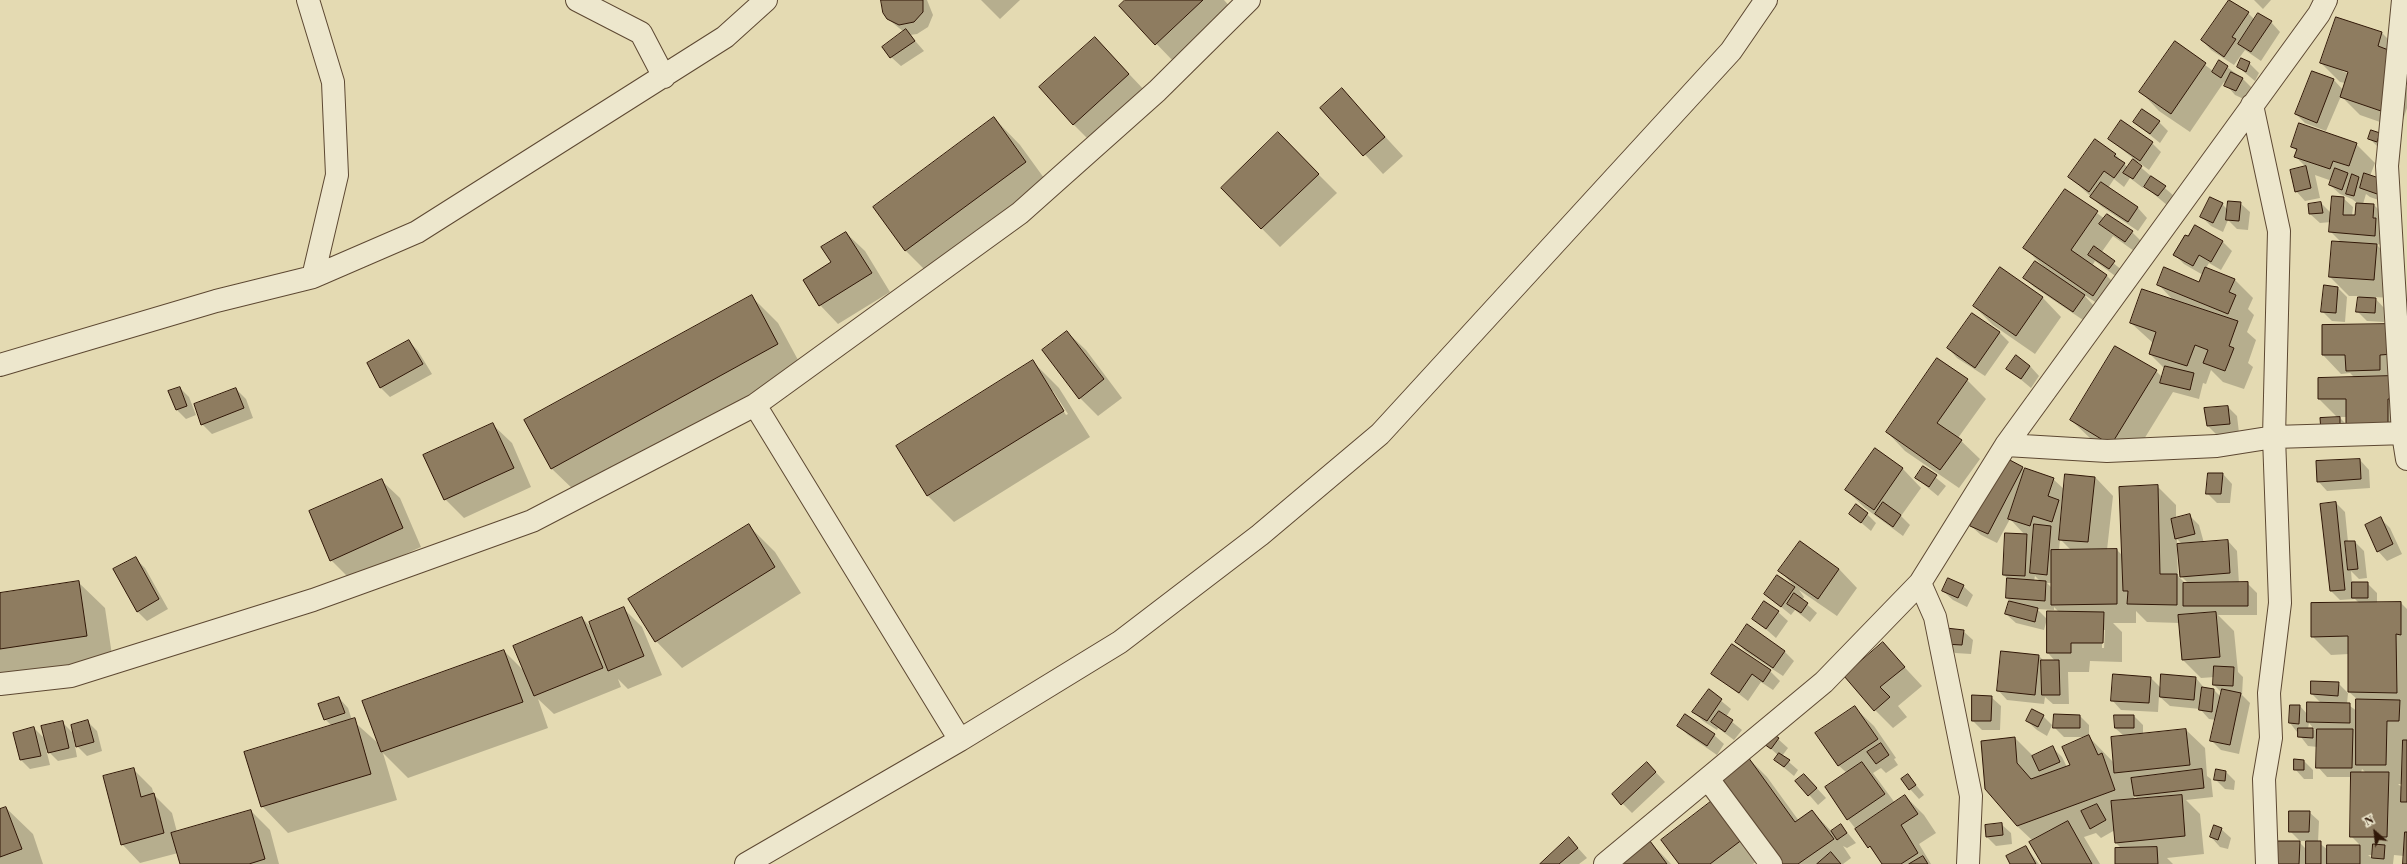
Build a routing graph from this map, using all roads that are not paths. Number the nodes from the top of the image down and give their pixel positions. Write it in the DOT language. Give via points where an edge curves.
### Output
graph roads {
  1 [pos="308,0"];
  2 [pos="576,0"];
  3 [pos="766,0"];
  4 [pos="1249,0"];
  5 [pos="1766,0"];
  6 [pos="2326,0"];
  7 [pos="2403,0"];
  8 [pos="664,77"];
  9 [pos="2252,105"];
  10 [pos="313,277"];
  11 [pos="0,365"];
  12 [pos="755,405"];
  13 [pos="2405,434"];
  14 [pos="2274,437"];
  15 [pos="2006,445"];
  16 [pos="2407,459"];
  17 [pos="1920,583"];
  18 [pos="0,684"];
  19 [pos="960,740"];
  20 [pos="1708,779"];
  21 [pos="746,864"];
  22 [pos="1605,864"];
  23 [pos="1771,864"];
  24 [pos="1968,864"];
  25 [pos="2267,864"];
  1 -- 10 [label="street" via="333,82 337,175"];
  2 -- 8 [label="street" via="641,33"];
  3 -- 8 [label="street" via="726,37"];
  4 -- 12 [label="street" via="1157,91 1020,213"];
  5 -- 19 [label="street" via="1731,51 1380,434 1260,535 1120,642"];
  6 -- 9 [label="street" via="2319,14"];
  7 -- 13 [label="street" via="2387,166"];
  8 -- 10 [label="street" via="417,232"];
  9 -- 14 [label="street" via="2279,231"];
  9 -- 15 [label="street"];
  10 -- 11 [label="street" via="216,301"];
  12 -- 18 [label="street" via="532,521 313,600 72,676"];
  12 -- 19 [label="street"];
  13 -- 14 [label="street"];
  13 -- 16 [label="street"];
  14 -- 15 [label="street" via="2217,446 2107,451"];
  14 -- 25 [label="street" via="2280,603 2269,694 2271,738 2264,779"];
  15 -- 17 [label="street"];
  17 -- 20 [label="street" via="1824,682"];
  17 -- 24 [label="street" via="1935,617 1971,796"];
  19 -- 21 [label="street"];
  20 -- 22 [label="street"];
  20 -- 23 [label="street"];
}
